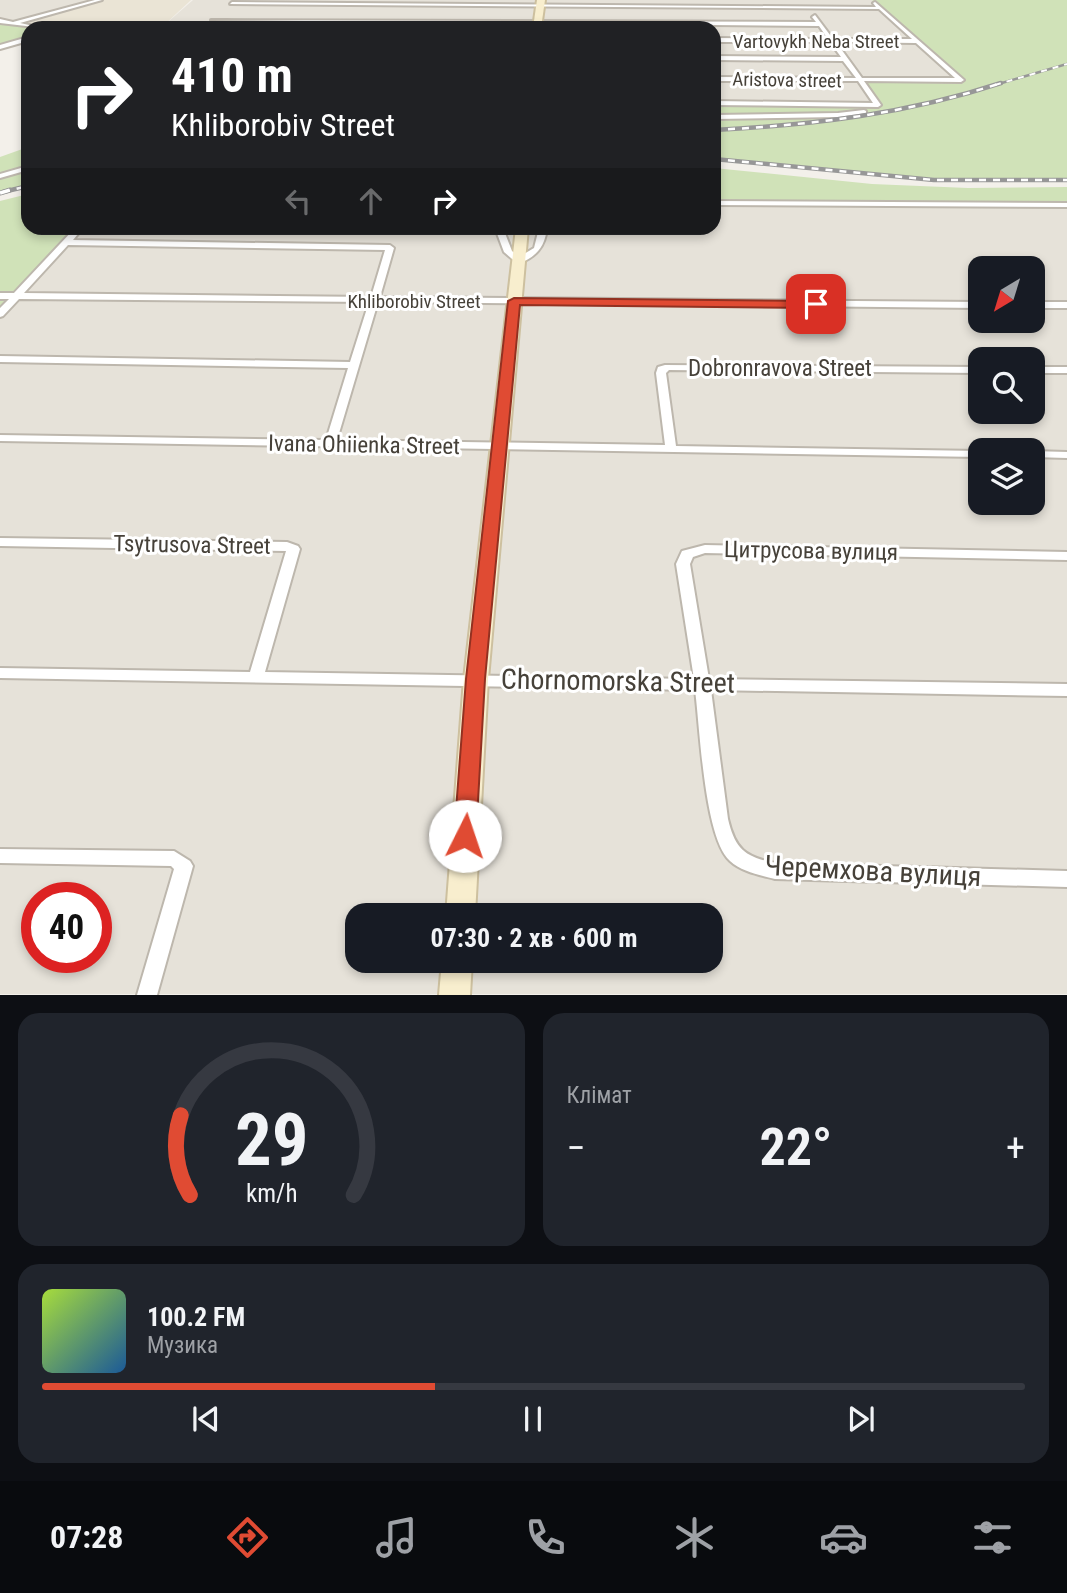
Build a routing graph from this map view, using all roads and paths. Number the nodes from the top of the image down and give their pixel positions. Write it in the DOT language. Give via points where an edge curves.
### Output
graph roads {
  1 [pos="100,0"];
  2 [pos="803,0"];
  3 [pos="872,0"];
  4 [pos="234,2"];
  5 [pos="541,3"];
  6 [pos="808,7"];
  7 [pos="881,8"];
  8 [pos="214,20"];
  9 [pos="0,21"];
  10 [pos="21,21"];
  11 [pos="21,21"];
  12 [pos="279,21"];
  13 [pos="539,21"];
  14 [pos="14,23"];
  15 [pos="21,24"];
  16 [pos="721,24"];
  17 [pos="820,24"];
  18 [pos="721,40"];
  19 [pos="21,41"];
  20 [pos="832,41"];
  21 [pos="918,41"];
  22 [pos="0,47"];
  23 [pos="721,58"];
  24 [pos="845,59"];
  25 [pos="721,79"];
  26 [pos="859,80"];
  27 [pos="721,103"];
  28 [pos="881,107"];
  29 [pos="721,117"];
  30 [pos="21,170"];
  31 [pos="0,176"];
  32 [pos="721,203"];
  33 [pos="1066,206"];
  34 [pos="72,235"];
  35 [pos="502,235"];
  36 [pos="521,235"];
  37 [pos="542,235"];
  38 [pos="66,242"];
  39 [pos="518,261"];
  40 [pos="0,296"];
  41 [pos="16,296"];
  42 [pos="373,301"];
  43 [pos="514,301"];
  44 [pos="968,305"];
  45 [pos="1045,305"];
  46 [pos="1067,305"];
  47 [pos="0,314"];
  48 [pos="0,359"];
  49 [pos="352,365"];
  50 [pos="968,370"];
  51 [pos="1045,370"];
  52 [pos="1067,370"];
  53 [pos="0,438"];
  54 [pos="330,444"];
  55 [pos="499,448"];
  56 [pos="671,450"];
  57 [pos="968,454"];
  58 [pos="1045,454"];
  59 [pos="1067,455"];
  60 [pos="0,542"];
  61 [pos="1067,556"];
  62 [pos="0,673"];
  63 [pos="256,676"];
  64 [pos="476,679"];
  65 [pos="702,682"];
  66 [pos="1067,690"];
  67 [pos="0,856"];
  68 [pos="1067,879"];
  69 [pos="461,903"];
  70 [pos="456,973"];
  71 [pos="147,995"];
  72 [pos="454,995"];
  1 -- 11 [label="street"];
  2 -- 6 [label="street"];
  3 -- 7 [label="street"];
  4 -- 5 [label="street"];
  4 -- 8 [label="street"];
  5 -- 6 [label="street"];
  5 -- 13 [label="street"];
  6 -- 7 [label="street"];
  6 -- 17 [label="street"];
  7 -- 21 [label="street"];
  8 -- 12 [label="street"];
  9 -- 14 [label="street"];
  10 -- 14 [label="street"];
  14 -- 15 [label="street"];
  16 -- 17 [label="street"];
  17 -- 20 [label="street"];
  18 -- 20 [label="street, Vartovykh Neba Street"];
  19 -- 22 [label="street"];
  20 -- 21 [label="street, Vartovykh Neba Street"];
  20 -- 24 [label="street"];
  21 -- 26 [label="street, Aristova street" via="961,80"];
  23 -- 24 [label="street"];
  24 -- 26 [label="street"];
  25 -- 26 [label="street, Aristova street"];
  26 -- 28 [label="street"];
  27 -- 28 [label="street"];
  28 -- 29 [label="street" via="838,115"];
  30 -- 31 [label="street"];
  32 -- 33 [label="street"];
  34 -- 38 [label="street"];
  35 -- 39 [label="street" via="508,252"];
  36 -- 39 [label="street"];
  37 -- 39 [label="street" via="537,251"];
  38 -- 41 [label="street"];
  38 -- 42 [label="street" via="384,246 391,251"];
  39 -- 43 [label="street"];
  40 -- 41 [label="street, Khliborobiv Street"];
  41 -- 42 [label="street, Khliborobiv Street"];
  41 -- 47 [label="street"];
  42 -- 43 [label="street, Khliborobiv Street"];
  42 -- 49 [label="street"];
  43 -- 44 [label="street, Khliborobiv Street"];
  43 -- 55 [label="street"];
  45 -- 46 [label="street"];
  48 -- 49 [label="street"];
  49 -- 54 [label="street"];
  50 -- 56 [label="street, Dobronravova Street" via="669,367 661,373"];
  51 -- 52 [label="street"];
  53 -- 54 [label="street, Ivana Ohiienka Street"];
  54 -- 55 [label="street, Ivana Ohiienka Street"];
  55 -- 56 [label="street, Ivana Ohiienka Street"];
  55 -- 64 [label="street"];
  56 -- 57 [label="street, Ivana Ohiienka Street"];
  58 -- 59 [label="street"];
  60 -- 63 [label="street, Tsytrusova Street" via="293,549"];
  61 -- 65 [label="street, Цитрусова вулиця" via="694,550 683,564"];
  62 -- 63 [label="street, Chornomorska Street"];
  63 -- 64 [label="street, Chornomorska Street"];
  64 -- 65 [label="street, Chornomorska Street"];
  64 -- 69 [label="street"];
  65 -- 66 [label="street, Chornomorska Street"];
  65 -- 68 [label="street, Черемхова вулиця" via="723,838 742,860 775,871"];
  67 -- 71 [label="street" via="174,859 184,866"];
  70 -- 72 [label="street"];
}
